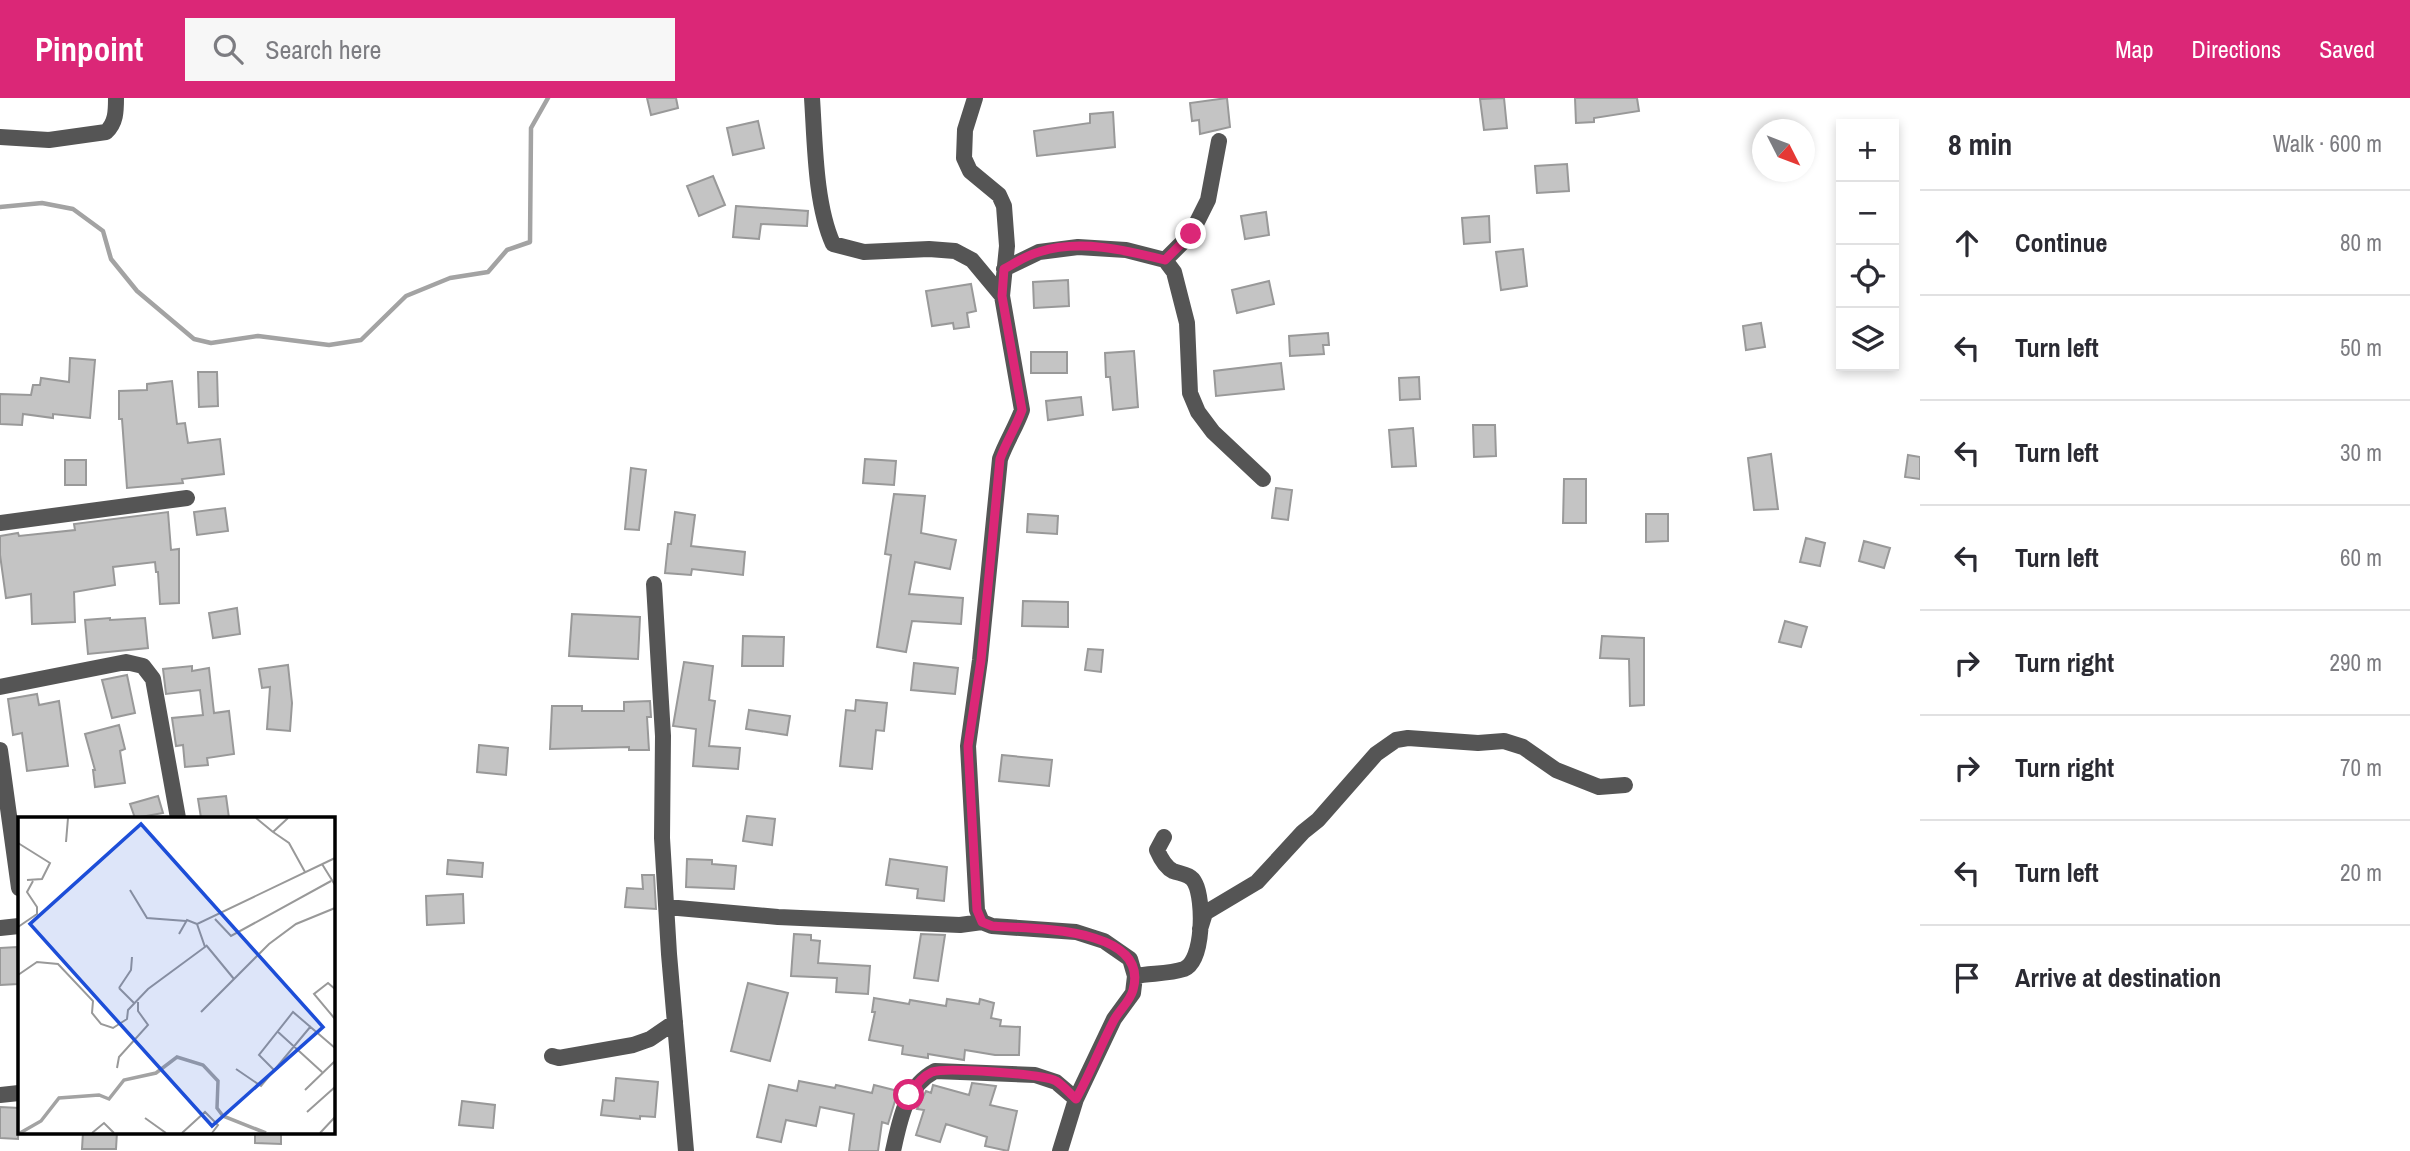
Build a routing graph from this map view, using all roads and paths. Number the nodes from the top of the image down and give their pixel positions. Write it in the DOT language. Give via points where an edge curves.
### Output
graph roads {
  1 [pos="116,98"];
  2 [pos="812,98"];
  3 [pos="975,98"];
  4 [pos="0,137"];
  5 [pos="1219,141"];
  6 [pos="1165,260"];
  7 [pos="1004,269"];
  8 [pos="1002,296"];
  9 [pos="1263,478"];
  10 [pos="187,498"];
  11 [pos="0,523"];
  12 [pos="654,584"];
  13 [pos="0,687"];
  14 [pos="0,750"];
  15 [pos="1625,785"];
  16 [pos="178,817"];
  17 [pos="1164,837"];
  18 [pos="18,881"];
  19 [pos="667,907"];
  20 [pos="982,922"];
  21 [pos="18,926"];
  22 [pos="0,928"];
  23 [pos="1200,929"];
  24 [pos="1135,976"];
  25 [pos="675,1022"];
  26 [pos="552,1056"];
  27 [pos="18,1093"];
  28 [pos="0,1095"];
  29 [pos="1076,1099"];
  30 [pos="686,1151"];
  31 [pos="893,1151"];
  32 [pos="1060,1151"];
  1 -- 4 [label="street" via="117,113 106,132 49,140"];
  2 -- 8 [label="street" via="826,230 833,244 864,252 955,251 972,260"];
  3 -- 7 [label="street" via="965,130 964,158 970,171 999,195 1004,206"];
  5 -- 6 [label="street" via="1209,200 1191,234"];
  6 -- 7 [label="street" via="1126,250 1078,247 1039,252"];
  6 -- 9 [label="street" via="1174,272 1187,323 1191,393 1199,412 1213,432"];
  7 -- 8 [label="street"];
  8 -- 20 [label="street" via="1022,410 1000,459 968,746 977,910"];
  10 -- 11 [label="street"];
  12 -- 19 [label="street"];
  13 -- 16 [label="street" via="126,662 143,666 153,679"];
  14 -- 18 [label="street"];
  15 -- 23 [label="street" via="1600,787 1556,770 1523,747 1504,741 1396,740 1376,754 1257,881 1205,913"];
  17 -- 23 [label="street" via="1157,850 1161,859 1170,870 1195,882"];
  19 -- 20 [label="street" via="778,917 960,925"];
  19 -- 25 [label="street"];
  20 -- 24 [label="street" via="1076,932 1104,941 1130,959"];
  21 -- 22 [label="street"];
  23 -- 24 [label="street" via="1192,963 1184,969"];
  24 -- 29 [label="street" via="1133,993 1114,1018"];
  25 -- 26 [label="street" via="633,1045"];
  25 -- 30 [label="street"];
  27 -- 28 [label="street"];
  29 -- 31 [label="street" via="1056,1082 1035,1075 935,1071 923,1077 909,1095"];
  29 -- 32 [label="street"];
}
